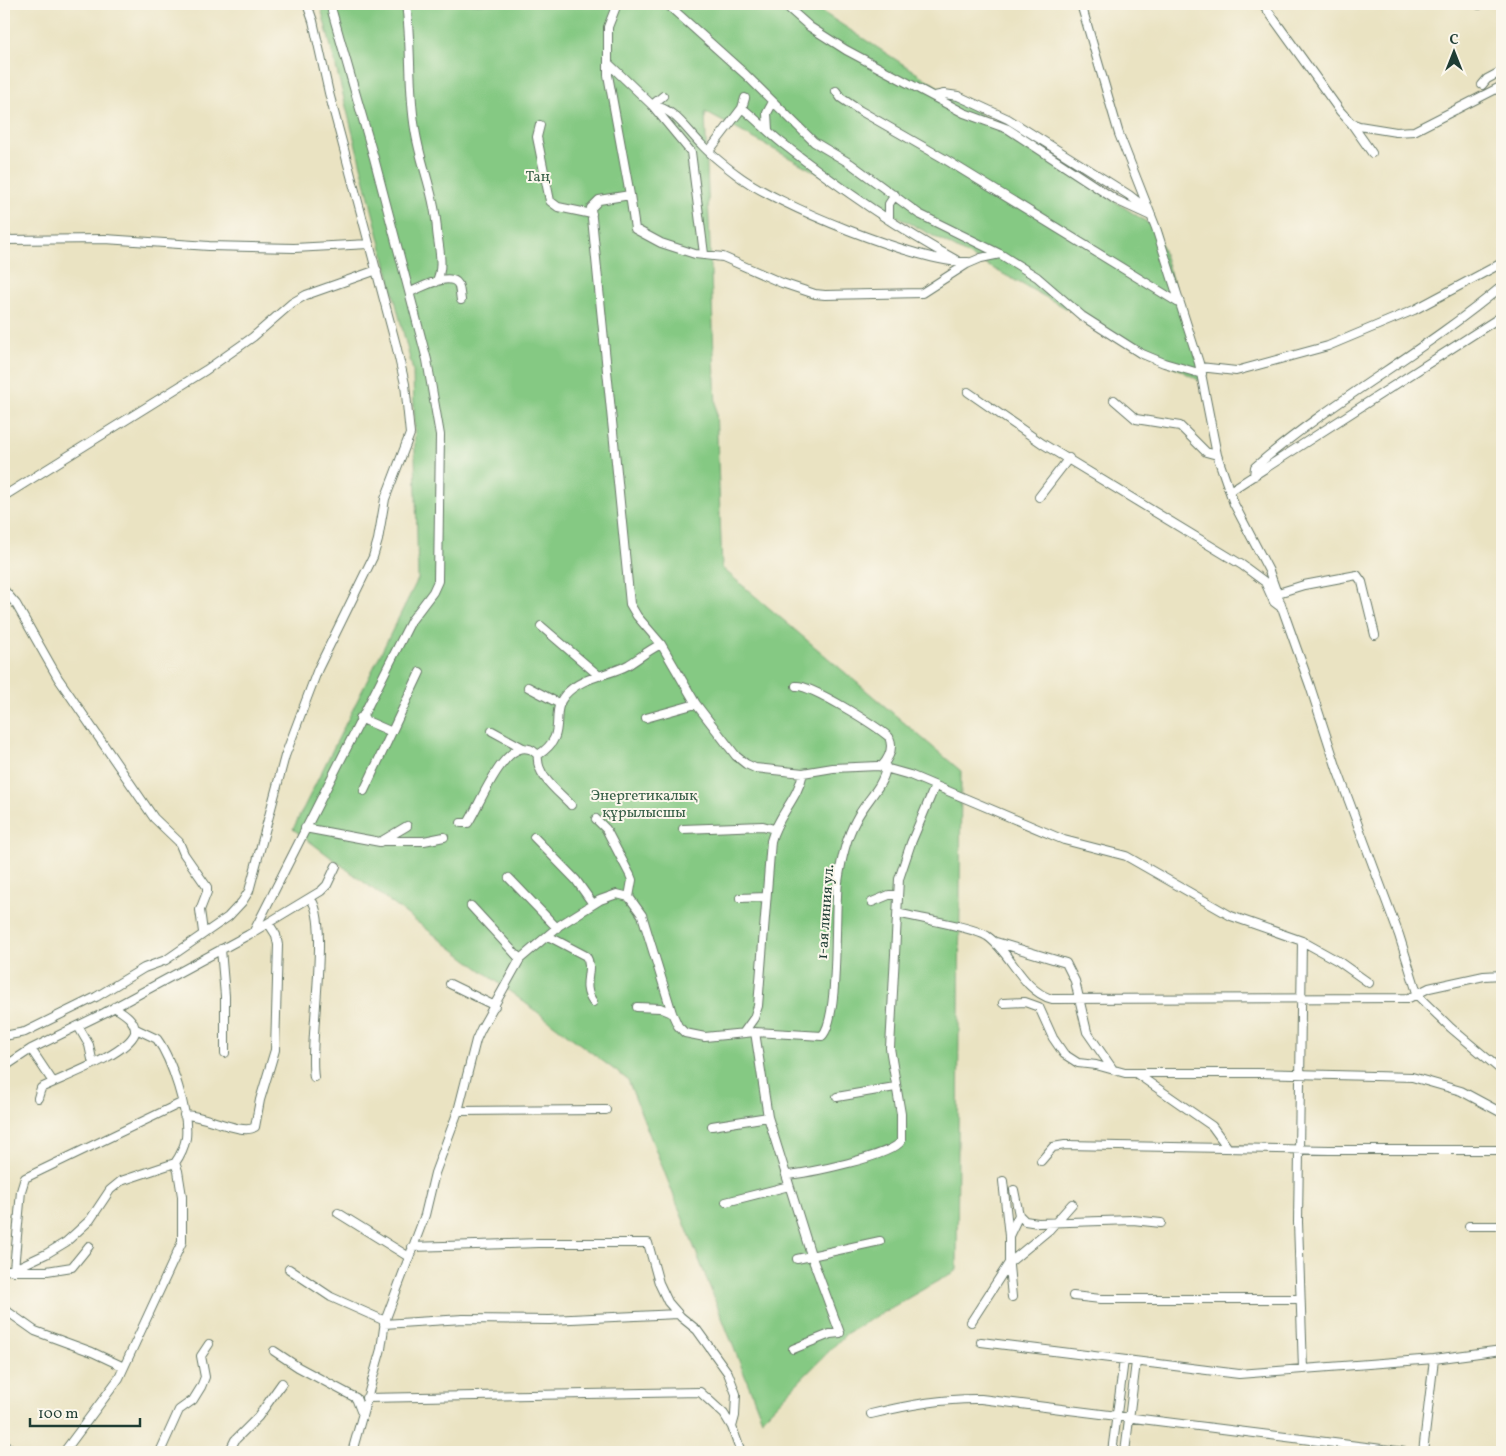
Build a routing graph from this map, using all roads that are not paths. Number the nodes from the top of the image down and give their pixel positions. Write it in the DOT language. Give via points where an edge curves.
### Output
graph roads {
  1 [pos="307,4"];
  2 [pos="330,4"];
  3 [pos="406,4"];
  4 [pos="617,4"];
  5 [pos="667,4"];
  6 [pos="784,4"];
  7 [pos="1081,4"];
  8 [pos="1263,4"];
  9 [pos="608,63"];
  10 [pos="1502,71"];
  11 [pos="1482,85"];
  12 [pos="1502,86"];
  13 [pos="836,91"];
  14 [pos="663,96"];
  15 [pos="935,96"];
  16 [pos="745,98"];
  17 [pos="773,102"];
  18 [pos="652,105"];
  19 [pos="742,108"];
  20 [pos="1012,122"];
  21 [pos="1351,123"];
  22 [pos="540,125"];
  23 [pos="768,130"];
  24 [pos="1018,135"];
  25 [pos="710,151"];
  26 [pos="1372,153"];
  27 [pos="630,195"];
  28 [pos="895,195"];
  29 [pos="592,214"];
  30 [pos="1150,214"];
  31 [pos="889,220"];
  32 [pos="4,240"];
  33 [pos="369,244"];
  34 [pos="704,254"];
  35 [pos="1000,254"];
  36 [pos="971,262"];
  37 [pos="960,263"];
  38 [pos="1502,263"];
  39 [pos="376,270"];
  40 [pos="436,282"];
  41 [pos="1502,286"];
  42 [pos="410,292"];
  43 [pos="461,300"];
  44 [pos="1179,303"];
  45 [pos="1502,316"];
  46 [pos="1201,370"];
  47 [pos="968,392"];
  48 [pos="1114,400"];
  49 [pos="1217,455"];
  50 [pos="1069,458"];
  51 [pos="1254,476"];
  52 [pos="1230,491"];
  53 [pos="4,496"];
  54 [pos="1039,497"];
  55 [pos="4,590"];
  56 [pos="1278,593"];
  57 [pos="1282,608"];
  58 [pos="541,626"];
  59 [pos="1375,635"];
  60 [pos="661,644"];
  61 [pos="420,672"];
  62 [pos="597,674"];
  63 [pos="796,686"];
  64 [pos="528,687"];
  65 [pos="560,704"];
  66 [pos="696,704"];
  67 [pos="360,718"];
  68 [pos="646,718"];
  69 [pos="492,731"];
  70 [pos="392,732"];
  71 [pos="523,748"];
  72 [pos="538,755"];
  73 [pos="884,767"];
  74 [pos="803,774"];
  75 [pos="935,786"];
  76 [pos="364,791"];
  77 [pos="571,805"];
  78 [pos="596,819"];
  79 [pos="461,823"];
  80 [pos="407,826"];
  81 [pos="305,828"];
  82 [pos="774,828"];
  83 [pos="683,829"];
  84 [pos="534,837"];
  85 [pos="444,838"];
  86 [pos="384,841"];
  87 [pos="336,866"];
  88 [pos="509,878"];
  89 [pos="897,895"];
  90 [pos="629,897"];
  91 [pos="766,897"];
  92 [pos="310,898"];
  93 [pos="740,898"];
  94 [pos="872,902"];
  95 [pos="593,904"];
  96 [pos="471,906"];
  97 [pos="898,913"];
  98 [pos="268,924"];
  99 [pos="557,928"];
  100 [pos="203,932"];
  101 [pos="253,933"];
  102 [pos="548,936"];
  103 [pos="992,940"];
  104 [pos="1302,941"];
  105 [pos="221,950"];
  106 [pos="520,959"];
  107 [pos="1502,975"];
  108 [pos="1369,982"];
  109 [pos="450,984"];
  110 [pos="1418,996"];
  111 [pos="1301,997"];
  112 [pos="1080,998"];
  113 [pos="593,1002"];
  114 [pos="1003,1003"];
  115 [pos="495,1006"];
  116 [pos="114,1007"];
  117 [pos="637,1007"];
  118 [pos="672,1013"];
  119 [pos="78,1026"];
  120 [pos="136,1029"];
  121 [pos="744,1032"];
  122 [pos="755,1032"];
  123 [pos="4,1036"];
  124 [pos="31,1049"];
  125 [pos="224,1053"];
  126 [pos="92,1064"];
  127 [pos="4,1067"];
  128 [pos="1112,1068"];
  129 [pos="1502,1071"];
  130 [pos="1137,1074"];
  131 [pos="1299,1074"];
  132 [pos="314,1078"];
  133 [pos="53,1082"];
  134 [pos="895,1087"];
  135 [pos="837,1097"];
  136 [pos="38,1098"];
  137 [pos="181,1103"];
  138 [pos="606,1110"];
  139 [pos="458,1111"];
  140 [pos="1502,1114"];
  141 [pos="184,1115"];
  142 [pos="768,1116"];
  143 [pos="712,1126"];
  144 [pos="1228,1148"];
  145 [pos="1299,1149"];
  146 [pos="1502,1150"];
  147 [pos="1041,1161"];
  148 [pos="175,1163"];
  149 [pos="786,1175"];
  150 [pos="1003,1181"];
  151 [pos="790,1186"];
  152 [pos="1014,1190"];
  153 [pos="726,1202"];
  154 [pos="1072,1204"];
  155 [pos="338,1213"];
  156 [pos="1019,1215"];
  157 [pos="1161,1223"];
  158 [pos="1055,1224"];
  159 [pos="1469,1226"];
  160 [pos="1502,1226"];
  161 [pos="1009,1236"];
  162 [pos="880,1242"];
  163 [pos="89,1246"];
  164 [pos="412,1247"];
  165 [pos="811,1255"];
  166 [pos="409,1257"];
  167 [pos="797,1259"];
  168 [pos="1009,1263"];
  169 [pos="289,1269"];
  170 [pos="8,1270"];
  171 [pos="1072,1296"];
  172 [pos="1012,1297"];
  173 [pos="1299,1299"];
  174 [pos="4,1309"];
  175 [pos="678,1314"];
  176 [pos="384,1322"];
  177 [pos="972,1322"];
  178 [pos="981,1342"];
  179 [pos="209,1344"];
  180 [pos="793,1349"];
  181 [pos="1502,1350"];
  182 [pos="274,1351"];
  183 [pos="1434,1359"];
  184 [pos="1124,1360"];
  185 [pos="1136,1362"];
  186 [pos="124,1367"];
  187 [pos="1303,1369"];
  188 [pos="282,1383"];
  189 [pos="366,1398"];
  190 [pos="361,1413"];
  191 [pos="871,1414"];
  192 [pos="1116,1416"];
  193 [pos="1130,1418"];
  194 [pos="732,1427"];
  195 [pos="4,1446"];
  196 [pos="19,1452"];
  197 [pos="64,1452"];
  198 [pos="160,1452"];
  199 [pos="229,1452"];
  200 [pos="352,1452"];
  201 [pos="741,1452"];
  202 [pos="1112,1452"];
  203 [pos="1125,1452"];
  204 [pos="1406,1452"];
  205 [pos="1423,1452"];
  1 -- 33 [label="street" via="314,21 329,93"];
  2 -- 42 [label="street"];
  3 -- 40 [label="street" via="415,131 437,220 440,264"];
  4 -- 9 [label="street" via="608,27"];
  5 -- 17 [label="street"];
  6 -- 15 [label="street" via="810,27 846,50"];
  7 -- 30 [label="street" via="1121,142"];
  8 -- 21 [label="street"];
  9 -- 18 [label="street"];
  9 -- 27 [label="street"];
  10 -- 11 [label="street"];
  12 -- 21 [label="street" via="1414,132 1387,131"];
  13 -- 44 [label="street" via="859,110"];
  14 -- 18 [label="street"];
  15 -- 20 [label="street" via="958,96"];
  15 -- 24 [label="street"];
  16 -- 19 [label="street"];
  17 -- 23 [label="street" via="767,113"];
  17 -- 28 [label="street" via="808,137"];
  18 -- 25 [label="street" via="670,111"];
  18 -- 34 [label="street" via="692,152"];
  19 -- 23 [label="street"];
  19 -- 25 [label="street"];
  20 -- 24 [label="street"];
  20 -- 30 [label="street" via="1129,196"];
  21 -- 26 [label="street"];
  22 -- 29 [label="street" via="537,137 551,203"];
  23 -- 31 [label="street"];
  24 -- 30 [label="street" via="1116,200"];
  25 -- 37 [label="street" via="744,180 829,221 896,246"];
  27 -- 29 [label="street" via="595,202"];
  27 -- 34 [label="street" via="637,232 661,244"];
  28 -- 31 [label="street" via="889,204"];
  28 -- 35 [label="street" via="930,220"];
  29 -- 60 [label="street" via="630,604 636,616"];
  30 -- 44 [label="street"];
  31 -- 37 [label="street"];
  32 -- 33 [label="street" via="105,239 294,248"];
  33 -- 39 [label="street"];
  34 -- 36 [label="street" via="723,257 788,285 824,295 922,293"];
  35 -- 36 [label="street"];
  35 -- 46 [label="street" via="1037,277 1093,324 1140,353 1164,363"];
  36 -- 37 [label="street"];
  38 -- 46 [label="street" via="1390,322 1328,346 1236,371"];
  39 -- 53 [label="street" via="292,303 206,370"];
  39 -- 100 [label="street" via="404,384 410,434 385,499 373,557 318,669 285,756 249,890 228,917"];
  40 -- 42 [label="street"];
  40 -- 43 [label="street" via="445,279 456,282"];
  41 -- 51 [label="street" via="1455,324 1344,398 1270,454 1255,467"];
  42 -- 67 [label="street" via="439,428 438,580 433,592 410,621"];
  44 -- 46 [label="street"];
  45 -- 51 [label="street"];
  46 -- 49 [label="street"];
  47 -- 50 [label="street" via="1012,424"];
  48 -- 49 [label="street" via="1136,418 1180,426 1206,452"];
  49 -- 52 [label="street"];
  50 -- 54 [label="street"];
  50 -- 57 [label="street" via="1259,577 1268,586 1274,602"];
  51 -- 52 [label="street"];
  52 -- 56 [label="street"];
  55 -- 100 [label="street" via="16,604 58,678 149,811 179,842 207,887 200,910"];
  56 -- 57 [label="street"];
  56 -- 59 [label="street" via="1357,575 1362,582"];
  57 -- 110 [label="street"];
  58 -- 62 [label="street"];
  60 -- 62 [label="street" via="627,665"];
  60 -- 66 [label="street"];
  61 -- 70 [label="street"];
  62 -- 65 [label="street" via="568,692"];
  63 -- 73 [label="street, 1-ая линия ул." via="807,687 820,694 889,737 891,750"];
  64 -- 65 [label="street"];
  65 -- 72 [label="street" via="554,742"];
  66 -- 68 [label="street"];
  66 -- 74 [label="street" via="736,756 746,764"];
  67 -- 70 [label="street"];
  67 -- 81 [label="street"];
  69 -- 71 [label="street"];
  70 -- 76 [label="street"];
  71 -- 72 [label="street" via="530,748"];
  71 -- 79 [label="street" via="513,751 507,758 468,824"];
  72 -- 77 [label="street" via="539,768"];
  73 -- 74 [label="street" via="833,768"];
  73 -- 75 [label="street"];
  73 -- 122 [label="street, 1-ая линия ул." via="882,780 856,819 843,859 838,883 832,1001 826,1031 822,1036"];
  74 -- 82 [label="street" via="798,790"];
  75 -- 89 [label="street" via="904,862"];
  75 -- 104 [label="street" via="1064,840 1126,856 1231,916"];
  78 -- 90 [label="street" via="606,829 630,875"];
  80 -- 86 [label="street"];
  81 -- 86 [label="street"];
  81 -- 101 [label="street"];
  82 -- 83 [label="street"];
  82 -- 91 [label="street"];
  84 -- 95 [label="street" via="576,880"];
  85 -- 86 [label="street"];
  87 -- 92 [label="street" via="327,885"];
  88 -- 99 [label="street"];
  89 -- 94 [label="street"];
  89 -- 97 [label="street"];
  90 -- 95 [label="street" via="610,895"];
  90 -- 118 [label="street" via="638,907 648,929"];
  91 -- 93 [label="street"];
  91 -- 121 [label="street" via="758,1006"];
  92 -- 98 [label="street"];
  92 -- 132 [label="street" via="317,908 319,938 313,1025"];
  95 -- 99 [label="street"];
  96 -- 106 [label="street"];
  97 -- 103 [label="street" via="977,932"];
  97 -- 134 [label="street" via="890,1048"];
  98 -- 101 [label="street"];
  98 -- 141 [label="street" via="278,945 275,1050 255,1127 243,1129 200,1116"];
  99 -- 102 [label="street"];
  100 -- 123 [label="street" via="178,953 144,968 96,997 25,1032"];
  101 -- 105 [label="street"];
  102 -- 106 [label="street"];
  102 -- 113 [label="street" via="586,956 589,961 587,990"];
  103 -- 112 [label="street" via="1041,994 1052,999"];
  103 -- 112 [label="street" via="1066,963"];
  104 -- 108 [label="street" via="1338,960"];
  104 -- 111 [label="street"];
  105 -- 116 [label="street"];
  105 -- 125 [label="street" via="225,996"];
  106 -- 115 [label="street"];
  107 -- 110 [label="street" via="1429,988"];
  109 -- 115 [label="street"];
  110 -- 111 [label="street"];
  110 -- 129 [label="street"];
  111 -- 112 [label="street"];
  111 -- 131 [label="street"];
  112 -- 128 [label="street" via="1087,1032"];
  114 -- 128 [label="street" via="1025,1002 1039,1007 1053,1038 1070,1059"];
  115 -- 139 [label="street" via="476,1040"];
  116 -- 119 [label="street"];
  116 -- 120 [label="street" via="128,1017"];
  117 -- 118 [label="street" via="660,1008"];
  118 -- 121 [label="street" via="681,1030 696,1036"];
  119 -- 124 [label="street"];
  119 -- 126 [label="street" via="89,1045"];
  120 -- 126 [label="street" via="127,1046"];
  120 -- 137 [label="street" via="151,1034 161,1045"];
  121 -- 122 [label="street"];
  122 -- 142 [label="street"];
  124 -- 127 [label="street"];
  124 -- 133 [label="street"];
  126 -- 133 [label="street"];
  128 -- 130 [label="street"];
  130 -- 131 [label="street"];
  130 -- 144 [label="street" via="1212,1126"];
  131 -- 140 [label="street" via="1412,1077 1461,1091"];
  131 -- 145 [label="street"];
  133 -- 136 [label="street" via="41,1088"];
  134 -- 135 [label="street"];
  134 -- 149 [label="street" via="902,1134 902,1141 895,1149 814,1171"];
  137 -- 141 [label="street"];
  137 -- 170 [label="street" via="26,1178"];
  138 -- 139 [label="street"];
  139 -- 164 [label="street"];
  141 -- 148 [label="street" via="186,1138"];
  142 -- 143 [label="street"];
  142 -- 149 [label="street"];
  144 -- 145 [label="street"];
  144 -- 147 [label="street" via="1059,1145"];
  145 -- 146 [label="street"];
  145 -- 173 [label="street"];
  148 -- 170 [label="street" via="121,1181 110,1190 90,1220 66,1242"];
  148 -- 186 [label="street" via="182,1196 182,1242"];
  149 -- 151 [label="street"];
  150 -- 161 [label="street"];
  151 -- 153 [label="street"];
  151 -- 165 [label="street"];
  152 -- 156 [label="street"];
  154 -- 158 [label="street"];
  155 -- 166 [label="street"];
  156 -- 158 [label="street" via="1025,1221"];
  156 -- 161 [label="street"];
  157 -- 158 [label="street" via="1133,1220"];
  158 -- 168 [label="street"];
  159 -- 160 [label="street"];
  161 -- 168 [label="street"];
  162 -- 165 [label="street"];
  163 -- 170 [label="street" via="77,1264 65,1269"];
  164 -- 166 [label="street"];
  164 -- 175 [label="street" via="648,1243 663,1292"];
  165 -- 167 [label="street"];
  165 -- 180 [label="street" via="840,1333"];
  166 -- 176 [label="street"];
  168 -- 172 [label="street"];
  168 -- 177 [label="street"];
  169 -- 176 [label="street" via="331,1297"];
  171 -- 173 [label="street" via="1101,1299"];
  173 -- 187 [label="street"];
  174 -- 186 [label="street" via="35,1331"];
  175 -- 176 [label="street" via="550,1320"];
  175 -- 194 [label="street" via="697,1330 728,1373 736,1394 736,1416"];
  176 -- 189 [label="street" via="381,1349"];
  178 -- 184 [label="street"];
  179 -- 198 [label="street" via="201,1356 205,1377 201,1387 193,1400 179,1410"];
  181 -- 183 [label="street"];
  182 -- 190 [label="street" via="298,1368 356,1398"];
  183 -- 187 [label="street"];
  183 -- 205 [label="street"];
  184 -- 185 [label="street"];
  184 -- 192 [label="street"];
  185 -- 187 [label="street" via="1238,1374"];
  185 -- 193 [label="street"];
  186 -- 197 [label="street" via="114,1386"];
  188 -- 199 [label="street" via="258,1417 235,1440"];
  189 -- 190 [label="street"];
  189 -- 194 [label="street" via="700,1392 724,1414"];
  190 -- 200 [label="street"];
  191 -- 192 [label="street" via="962,1398"];
  192 -- 193 [label="street"];
  192 -- 202 [label="street"];
  193 -- 203 [label="street"];
  193 -- 204 [label="street"];
  194 -- 201 [label="street"];
  195 -- 196 [label="street"];
}
